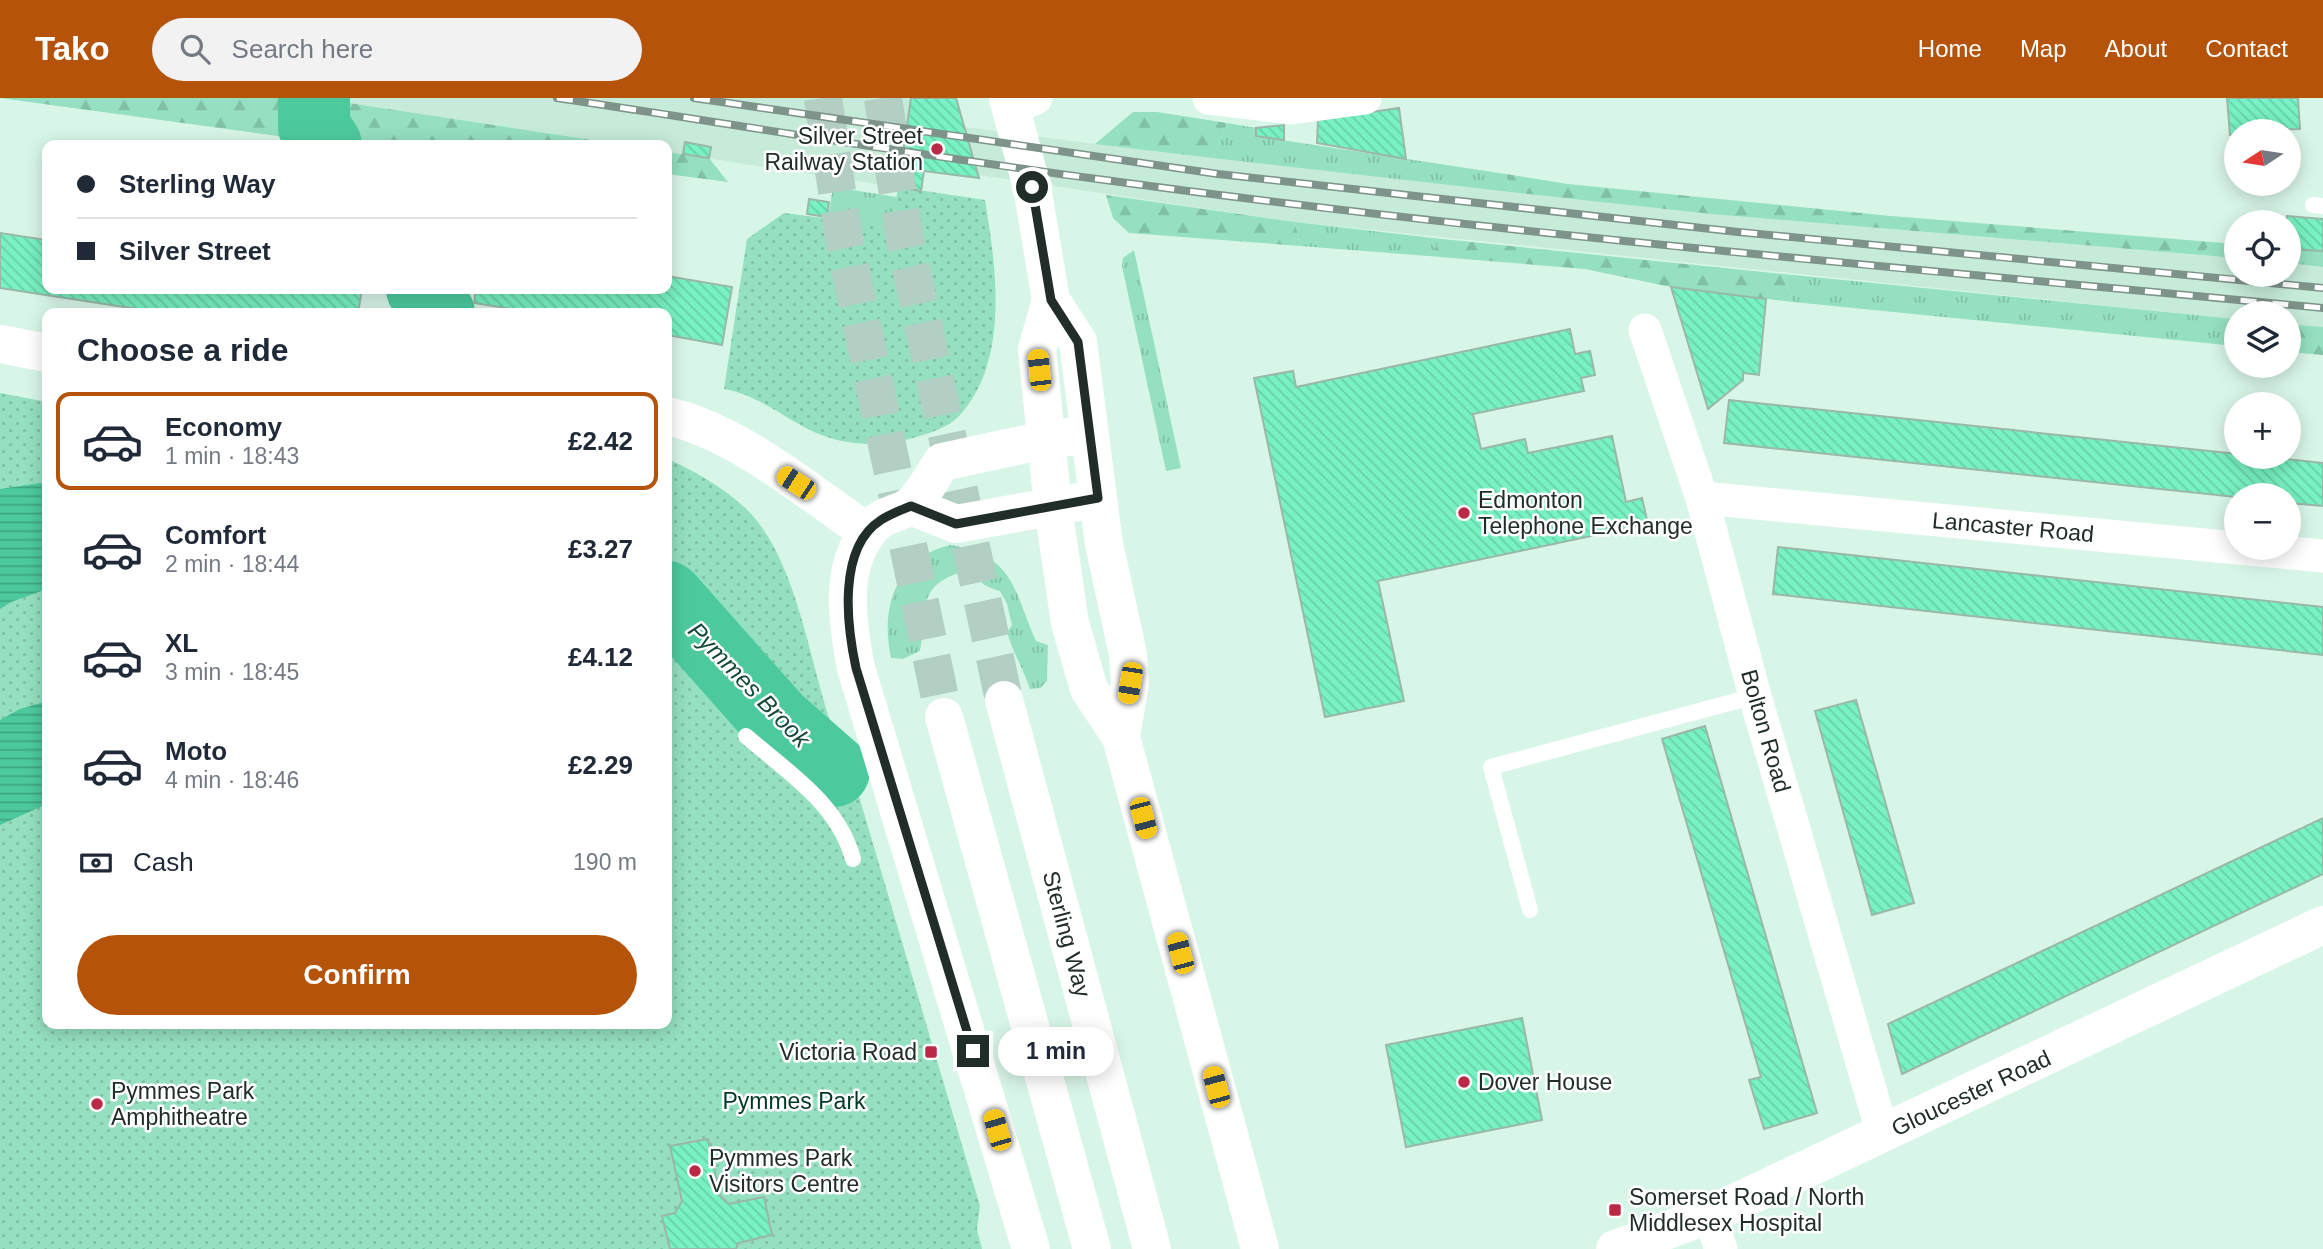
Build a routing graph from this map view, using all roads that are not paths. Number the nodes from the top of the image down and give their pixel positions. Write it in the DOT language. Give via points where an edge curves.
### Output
graph roads {
  1 [pos="1209,98"];
  2 [pos="1365,98"];
  3 [pos="1019,101"];
  4 [pos="1051,300"];
  5 [pos="1645,330"];
  6 [pos="0,344"];
  7 [pos="42,352"];
  8 [pos="672,417"];
  9 [pos="1090,434"];
  10 [pos="1045,440"];
  11 [pos="1098,498"];
  12 [pos="1702,498"];
  13 [pos="911,506"];
  14 [pos="1052,507"];
  15 [pos="867,532"];
  16 [pos="2323,556"];
  17 [pos="1755,696"];
  18 [pos="1004,700"];
  19 [pos="944,717"];
  20 [pos="746,736"];
  21 [pos="1121,737"];
  22 [pos="853,859"];
  23 [pos="1530,910"];
  24 [pos="2323,925"];
  25 [pos="1884,1134"];
  26 [pos="1715,1232"];
  27 [pos="1031,1249"];
  28 [pos="1092,1249"];
  29 [pos="1152,1249"];
  30 [pos="1260,1249"];
  31 [pos="1615,1249"];
  1 -- 2 [label="street" via="1292,108"];
  3 -- 4 [label="main road"];
  4 -- 9 [label="main road" via="1078,342"];
  4 -- 10 [label="main road" via="1037,349"];
  5 -- 12 [label="street, Bolton Road"];
  6 -- 7 [label="main road"];
  8 -- 15 [label="main road" via="739,445"];
  9 -- 10 [label="main road"];
  9 -- 11 [label="main road"];
  10 -- 13 [label="main road" via="942,463"];
  10 -- 14 [label="main road"];
  11 -- 14 [label="main road"];
  11 -- 21 [label="main road" via="1128,654 1130,683"];
  12 -- 16 [label="street, Lancaster Road"];
  12 -- 17 [label="street, Bolton Road"];
  13 -- 14 [label="main road" via="956,524"];
  13 -- 15 [label="main road" via="879,520"];
  14 -- 21 [label="main road" via="1070,623 1089,689"];
  15 -- 27 [label="main road" via="850,579 846,611 856,668"];
  17 -- 23 [label="lane" via="1491,767"];
  17 -- 25 [label="street, Bolton Road"];
  18 -- 29 [label="main road, Sterling Way"];
  19 -- 28 [label="main road"];
  20 -- 22 [label="lane" via="830,810"];
  21 -- 30 [label="main road"];
  24 -- 25 [label="main road, Gloucester Road"];
  25 -- 26 [label="main road, Gloucester Road"];
  26 -- 31 [label="main road, Gloucester Road"];
}
